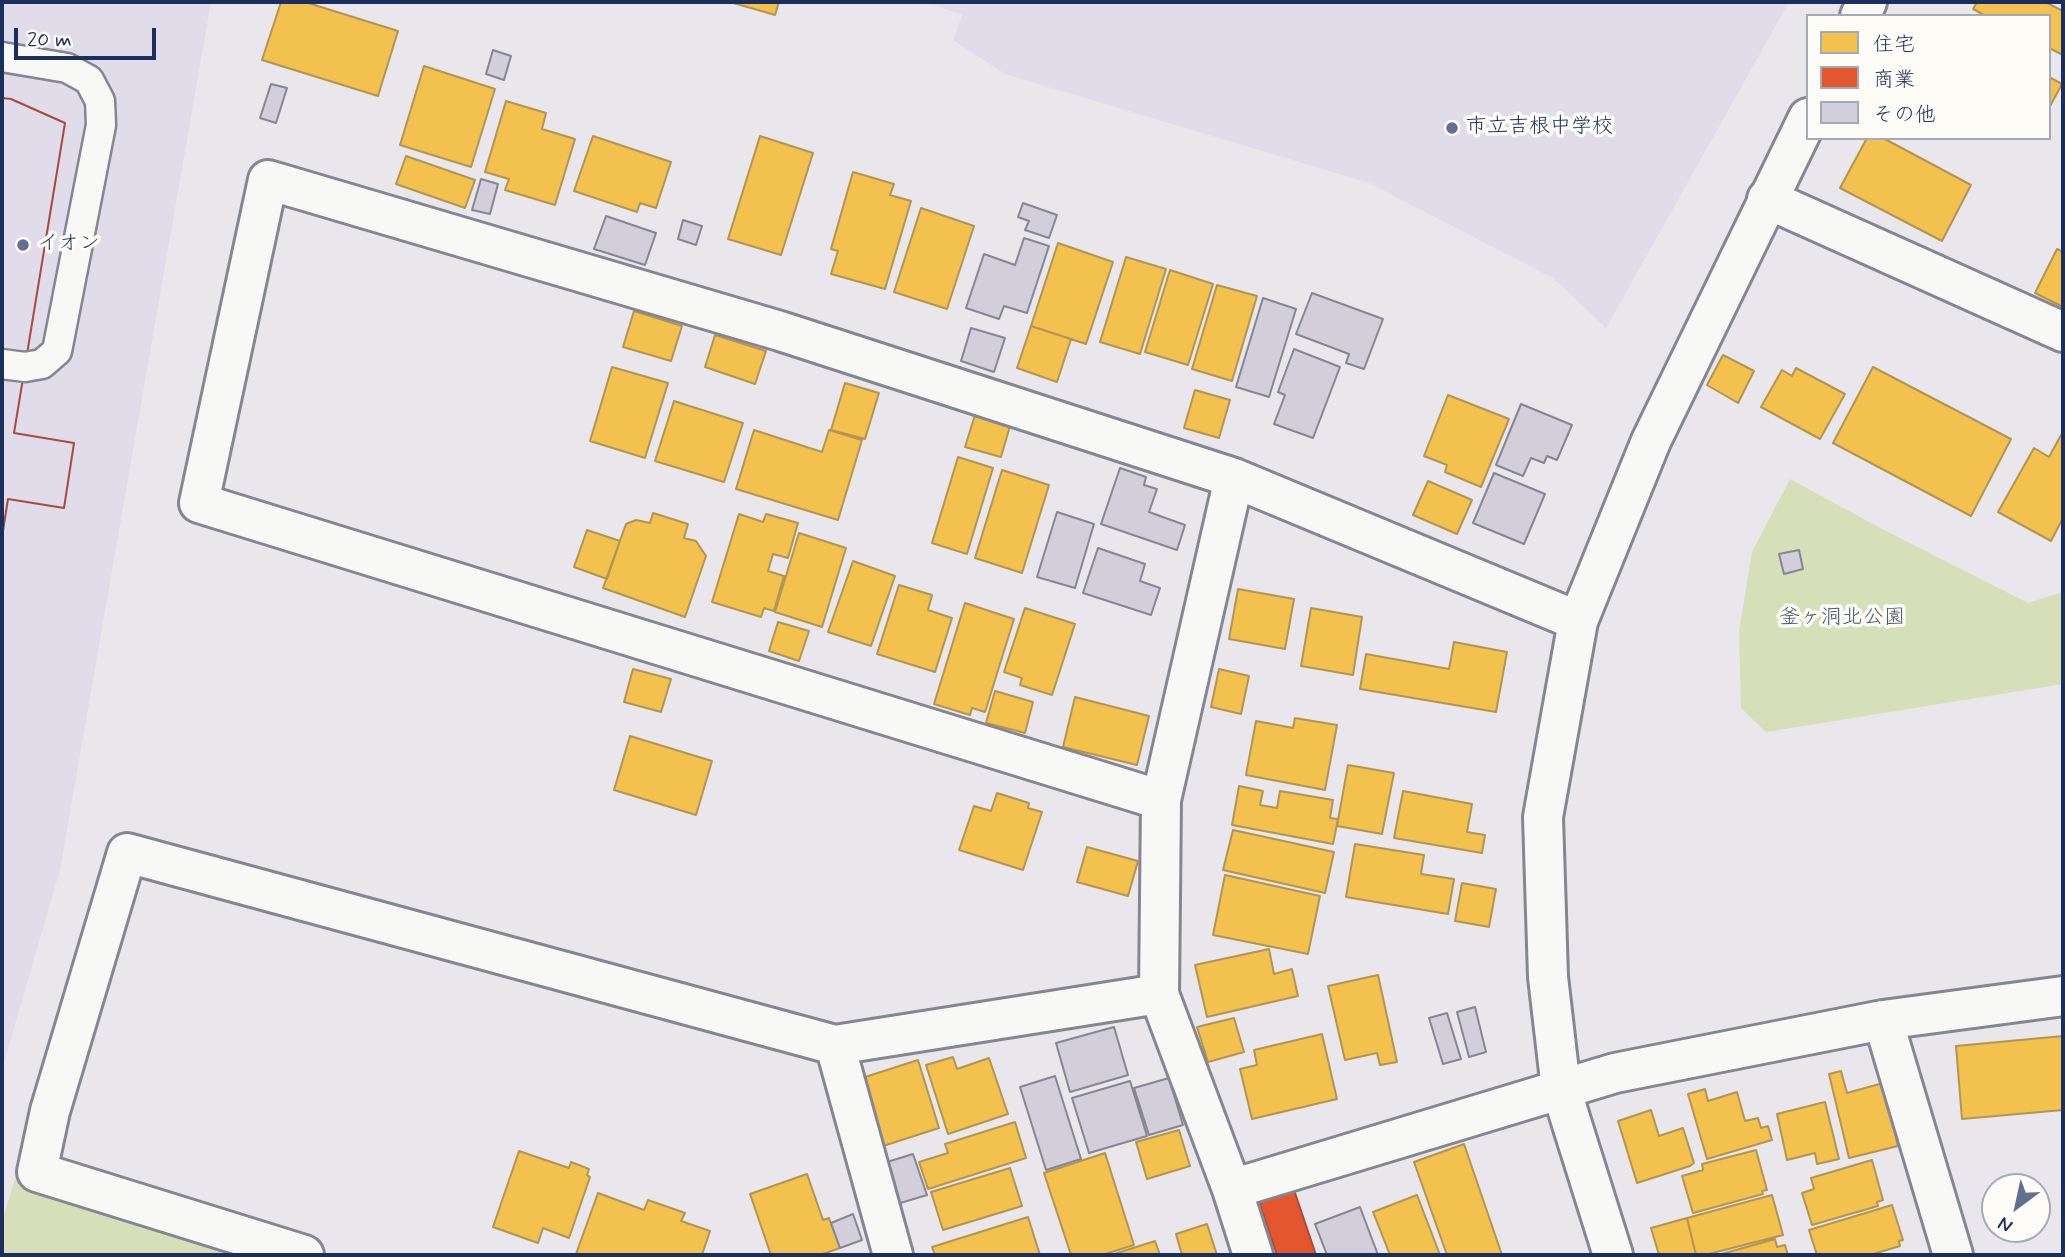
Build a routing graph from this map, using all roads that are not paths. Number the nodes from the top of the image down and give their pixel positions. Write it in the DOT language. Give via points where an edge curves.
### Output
graph roads {
  1 [pos="2,57"];
  2 [pos="1806,122"];
  3 [pos="1767,199"];
  4 [pos="2063,332"];
  5 [pos="13,365"];
  6 [pos="1234,478"];
  7 [pos="1578,621"];
  8 [pos="1161,800"];
  9 [pos="1159,994"];
  10 [pos="2063,996"];
  11 [pos="1883,1020"];
  12 [pos="835,1045"];
  13 [pos="1560,1089"];
  14 [pos="1232,1189"];
  15 [pos="304,1255"];
  16 [pos="893,1255"];
  17 [pos="1253,1255"];
  18 [pos="1613,1255"];
  19 [pos="1952,1255"];
  1 -- 5 [label="lane" via="67,68 89,80 100,101 102,125 57,351 42,364"];
  2 -- 3 [label="street"];
  3 -- 4 [label="street"];
  3 -- 7 [label="street" via="1651,441"];
  6 -- 7 [label="street"];
  6 -- 8 [label="street"];
  6 -- 8 [label="street" via="780,331 268,180 199,503"];
  7 -- 13 [label="street" via="1543,817 1548,977"];
  8 -- 9 [label="street"];
  9 -- 12 [label="street"];
  9 -- 14 [label="street"];
  10 -- 11 [label="street"];
  11 -- 13 [label="street" via="1615,1073"];
  11 -- 19 [label="street"];
  12 -- 15 [label="street" via="127,852 50,1111 37,1172"];
  12 -- 16 [label="street"];
  13 -- 14 [label="street"];
  13 -- 18 [label="street"];
  14 -- 17 [label="street"];
}
